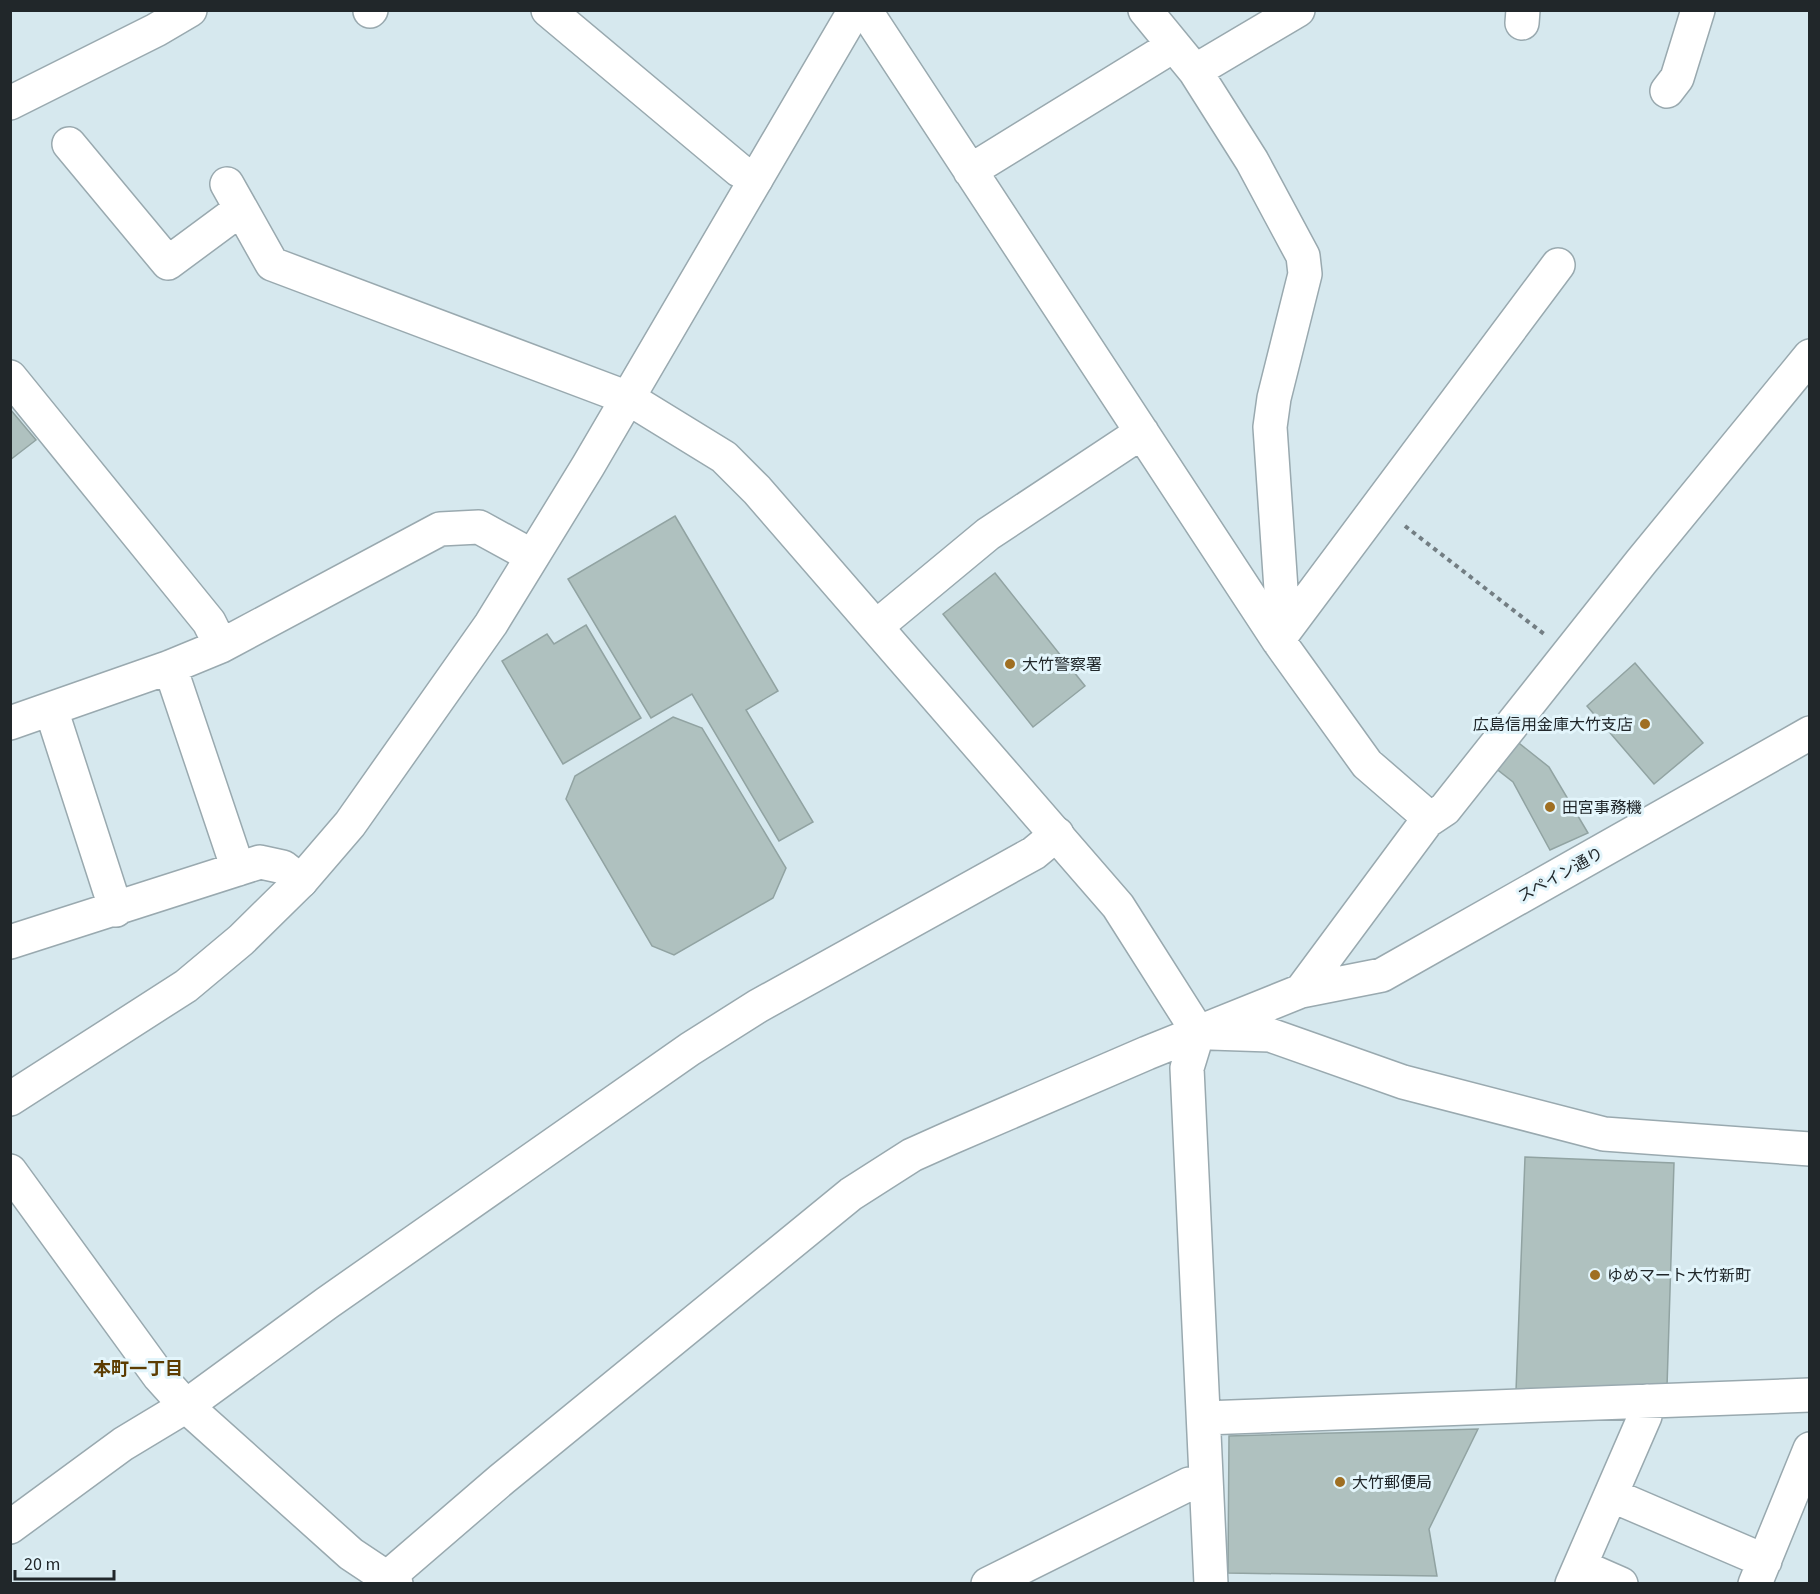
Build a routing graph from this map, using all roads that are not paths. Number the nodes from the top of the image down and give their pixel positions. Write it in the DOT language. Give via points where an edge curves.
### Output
graph roads {
  1 [pos="190,10"];
  2 [pos="548,10"];
  3 [pos="855,10"];
  4 [pos="865,10"];
  5 [pos="1145,10"];
  6 [pos="1298,10"];
  7 [pos="1698,10"];
  8 [pos="1173,46"];
  9 [pos="1195,71"];
  10 [pos="1667,90"];
  11 [pos="10,103"];
  12 [pos="69,144"];
  13 [pos="970,171"];
  14 [pos="756,179"];
  15 [pos="1558,265"];
  16 [pos="1809,356"];
  17 [pos="10,377"];
  18 [pos="628,398"];
  19 [pos="1142,432"];
  20 [pos="532,556"];
  21 [pos="877,626"];
  22 [pos="1278,640"];
  23 [pos="221,645"];
  24 [pos="170,667"];
  25 [pos="51,710"];
  26 [pos="10,723"];
  27 [pos="1809,733"];
  28 [pos="1427,821"];
  29 [pos="1057,834"];
  30 [pos="238,869"];
  31 [pos="301,880"];
  32 [pos="116,910"];
  33 [pos="10,942"];
  34 [pos="1301,991"];
  35 [pos="1198,1032"];
  36 [pos="10,1099"];
  37 [pos="1809,1149"];
  38 [pos="10,1171"];
  39 [pos="1809,1395"];
  40 [pos="1647,1401"];
  41 [pos="186,1406"];
  42 [pos="1204,1418"];
  43 [pos="1809,1449"];
  44 [pos="1205,1482"];
  45 [pos="1611,1495"];
  46 [pos="10,1527"];
  47 [pos="1760,1572"];
  48 [pos="1576,1575"];
  49 [pos="387,1582"];
  50 [pos="988,1584"];
  51 [pos="1211,1584"];
  52 [pos="1621,1584"];
  1 -- 11 [label="street"];
  2 -- 14 [label="street" via="739,170"];
  3 -- 14 [label="street"];
  4 -- 13 [label="street"];
  5 -- 8 [label="street"];
  6 -- 9 [label="street"];
  7 -- 10 [label="street" via="1677,78"];
  8 -- 9 [label="street"];
  8 -- 13 [label="street"];
  9 -- 22 [label="street" via="1252,161 1304,265 1270,427 1283,619"];
  12 -- 18 [label="street" via="168,263 234,197 272,264"];
  13 -- 19 [label="street"];
  14 -- 18 [label="street"];
  15 -- 22 [label="street"];
  16 -- 28 [label="street" via="1445,808"];
  17 -- 23 [label="street" via="209,622"];
  18 -- 20 [label="street"];
  18 -- 21 [label="street" via="724,457 758,490"];
  19 -- 21 [label="street" via="988,534"];
  19 -- 22 [label="street"];
  20 -- 23 [label="street" via="479,527 440,529"];
  20 -- 31 [label="street" via="491,624 397,761"];
  21 -- 29 [label="street"];
  22 -- 28 [label="street" via="1367,764 1419,809"];
  23 -- 24 [label="street"];
  24 -- 25 [label="street"];
  24 -- 30 [label="street"];
  25 -- 26 [label="street"];
  25 -- 32 [label="street"];
  27 -- 34 [label="street, スペイン通り" via="1382,975"];
  28 -- 34 [label="street"];
  29 -- 35 [label="street" via="1118,906"];
  29 -- 41 [label="street" via="1034,853 758,1006 690,1049"];
  30 -- 31 [label="street" via="260,862 283,867"];
  30 -- 32 [label="street"];
  31 -- 36 [label="street" via="241,940 186,986"];
  32 -- 33 [label="street"];
  34 -- 35 [label="street, スペイン通り"];
  35 -- 37 [label="street" via="1269,1035 1403,1082 1604,1134"];
  35 -- 42 [label="street" via="1187,1068"];
  35 -- 49 [label="street, スペイン通り" via="931,1147 851,1194 512,1471"];
  38 -- 41 [label="street" via="159,1376"];
  39 -- 40 [label="street"];
  40 -- 42 [label="street"];
  40 -- 45 [label="street" via="1646,1416"];
  41 -- 46 [label="street" via="123,1444"];
  41 -- 49 [label="street"];
  42 -- 44 [label="street"];
  43 -- 47 [label="street"];
  44 -- 50 [label="street" via="1189,1484"];
  44 -- 51 [label="street"];
  45 -- 47 [label="street"];
  45 -- 48 [label="street"];
  48 -- 52 [label="street"];
}
